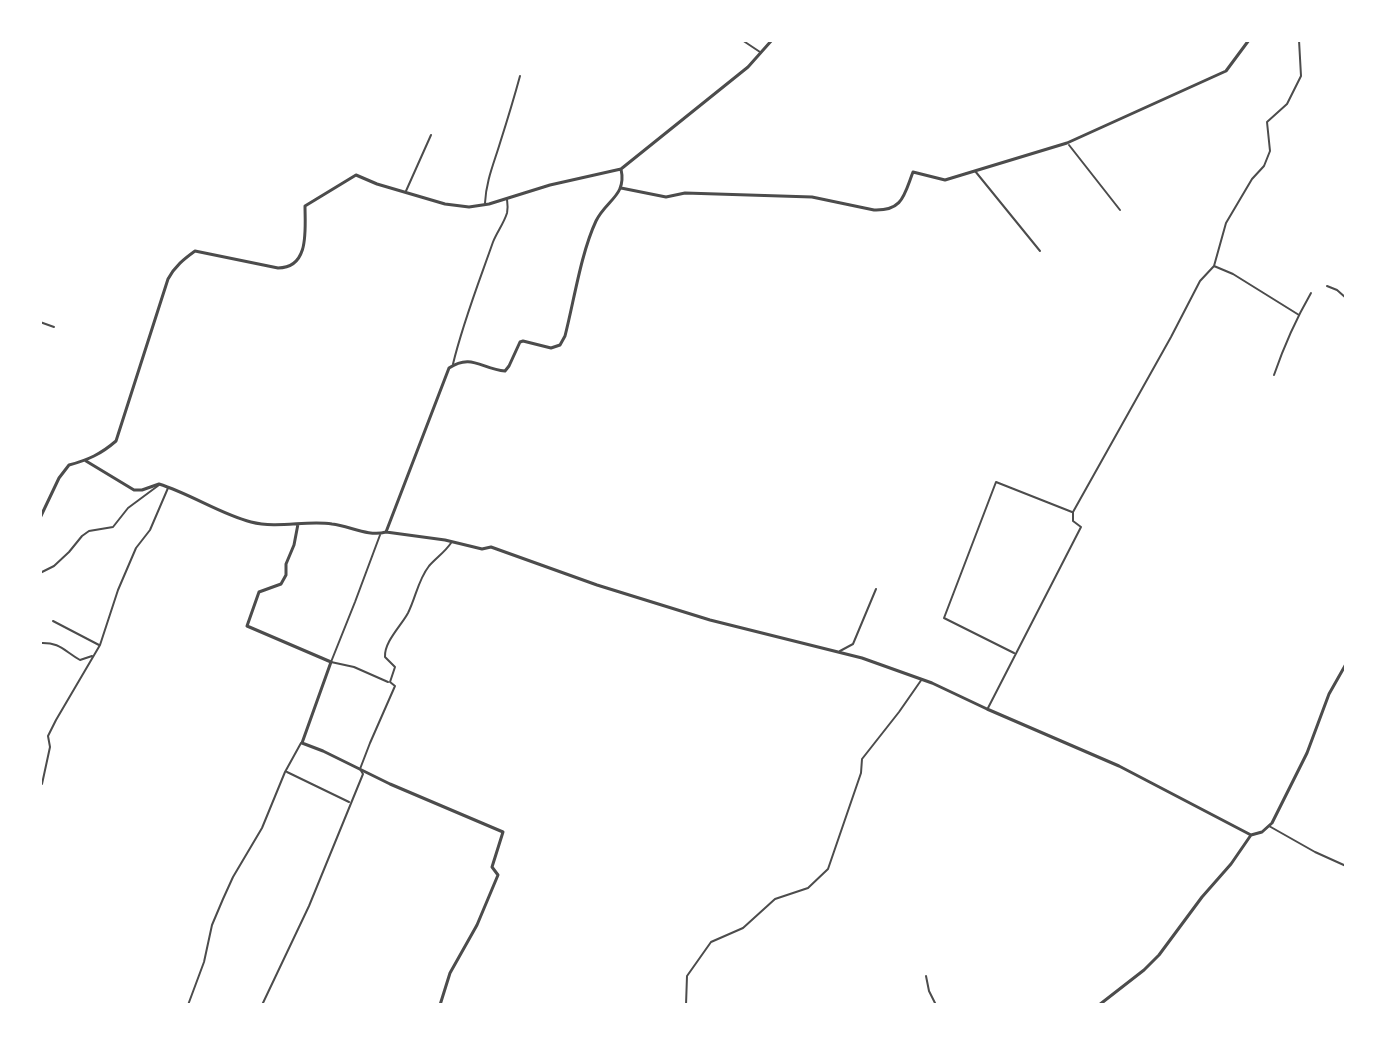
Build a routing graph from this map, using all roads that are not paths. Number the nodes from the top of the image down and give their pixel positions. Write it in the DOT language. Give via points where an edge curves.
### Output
graph roads {
  1 [pos="742,40"];
  2 [pos="772,40"];
  3 [pos="1249,40"];
  4 [pos="1299,40"];
  5 [pos="761,53"];
  6 [pos="520,76"];
  7 [pos="431,135"];
  8 [pos="1067,143"];
  9 [pos="621,169"];
  10 [pos="974,170"];
  11 [pos="621,188"];
  12 [pos="406,192"];
  13 [pos="506,199"];
  14 [pos="485,205"];
  15 [pos="1120,210"];
  16 [pos="1040,251"];
  17 [pos="1214,266"];
  18 [pos="1327,286"];
  19 [pos="1311,293"];
  20 [pos="1346,298"];
  21 [pos="1299,315"];
  22 [pos="40,322"];
  23 [pos="54,327"];
  24 [pos="453,365"];
  25 [pos="1274,375"];
  26 [pos="86,461"];
  27 [pos="159,484"];
  28 [pos="169,487"];
  29 [pos="1073,512"];
  30 [pos="40,518"];
  31 [pos="298,524"];
  32 [pos="386,532"];
  33 [pos="380,534"];
  34 [pos="452,542"];
  35 [pos="40,573"];
  36 [pos="876,589"];
  37 [pos="53,621"];
  38 [pos="40,643"];
  39 [pos="100,645"];
  40 [pos="839,651"];
  41 [pos="1016,654"];
  42 [pos="93,656"];
  43 [pos="331,662"];
  44 [pos="1346,664"];
  45 [pos="923,679"];
  46 [pos="390,682"];
  47 [pos="987,709"];
  48 [pos="302,743"];
  49 [pos="360,769"];
  50 [pos="285,772"];
  51 [pos="40,784"];
  52 [pos="350,803"];
  53 [pos="1269,826"];
  54 [pos="1251,835"];
  55 [pos="1346,866"];
  56 [pos="926,976"];
  57 [pos="188,1005"];
  58 [pos="262,1005"];
  59 [pos="440,1005"];
  60 [pos="686,1005"];
  61 [pos="936,1005"];
  62 [pos="1099,1005"];
  1 -- 5 [label="street"];
  2 -- 5 [label="street"];
  3 -- 8 [label="street" via="1226,71"];
  4 -- 17 [label="street" via="1301,76 1287,104 1267,122 1270,151 1226,223"];
  5 -- 9 [label="street"];
  6 -- 14 [label="street" via="493,160"];
  7 -- 12 [label="street"];
  8 -- 10 [label="street"];
  8 -- 15 [label="street"];
  9 -- 11 [label="street"];
  9 -- 13 [label="street"];
  10 -- 11 [label="street" via="945,180 913,172 901,201 884,210 812,197 666,197"];
  10 -- 16 [label="street"];
  11 -- 24 [label="street" via="593,230 560,345 520,342 505,371 467,360"];
  12 -- 14 [label="street" via="456,207"];
  12 -- 26 [label="street" via="356,175 317,198 305,206 301,255 289,268 195,251 184,259 173,270 161,299 116,441"];
  13 -- 14 [label="street"];
  13 -- 24 [label="street" via="505,217"];
  17 -- 21 [label="street"];
  17 -- 29 [label="street" via="1200,281"];
  18 -- 20 [label="street"];
  19 -- 21 [label="street"];
  21 -- 25 [label="street"];
  22 -- 23 [label="street"];
  24 -- 32 [label="street"];
  26 -- 27 [label="street" via="134,490"];
  26 -- 30 [label="street" via="69,465"];
  27 -- 28 [label="street"];
  27 -- 35 [label="street" via="113,527 89,531"];
  28 -- 31 [label="street" via="252,523"];
  28 -- 39 [label="street" via="136,548"];
  29 -- 41 [label="street" via="1073,521 1081,527"];
  29 -- 41 [label="street" via="996,482 944,618"];
  31 -- 33 [label="street" via="321,522"];
  31 -- 43 [label="street" via="286,575 281,584 259,592 247,626"];
  32 -- 33 [label="street"];
  32 -- 34 [label="street"];
  33 -- 43 [label="street"];
  34 -- 40 [label="street" via="491,547 710,620"];
  34 -- 46 [label="street" via="423,575 409,612 385,649 395,667"];
  36 -- 40 [label="street" via="853,644"];
  37 -- 39 [label="street"];
  38 -- 42 [label="street" via="52,642 80,660"];
  39 -- 42 [label="street"];
  40 -- 45 [label="street"];
  41 -- 47 [label="street"];
  42 -- 51 [label="street" via="48,736"];
  43 -- 46 [label="street"];
  43 -- 48 [label="street"];
  44 -- 53 [label="street"];
  45 -- 47 [label="street"];
  45 -- 60 [label="street" via="862,759 828,869 808,888 775,899 743,928 711,942 687,976"];
  46 -- 49 [label="street" via="395,686"];
  47 -- 54 [label="street" via="1119,766"];
  48 -- 49 [label="street"];
  48 -- 50 [label="street"];
  49 -- 52 [label="street" via="363,774"];
  49 -- 59 [label="street" via="503,832 492,867 498,875"];
  50 -- 52 [label="street"];
  50 -- 57 [label="street" via="212,925"];
  52 -- 58 [label="street"];
  53 -- 54 [label="street"];
  53 -- 55 [label="street"];
  54 -- 62 [label="street" via="1159,955"];
  56 -- 61 [label="street"];
}
